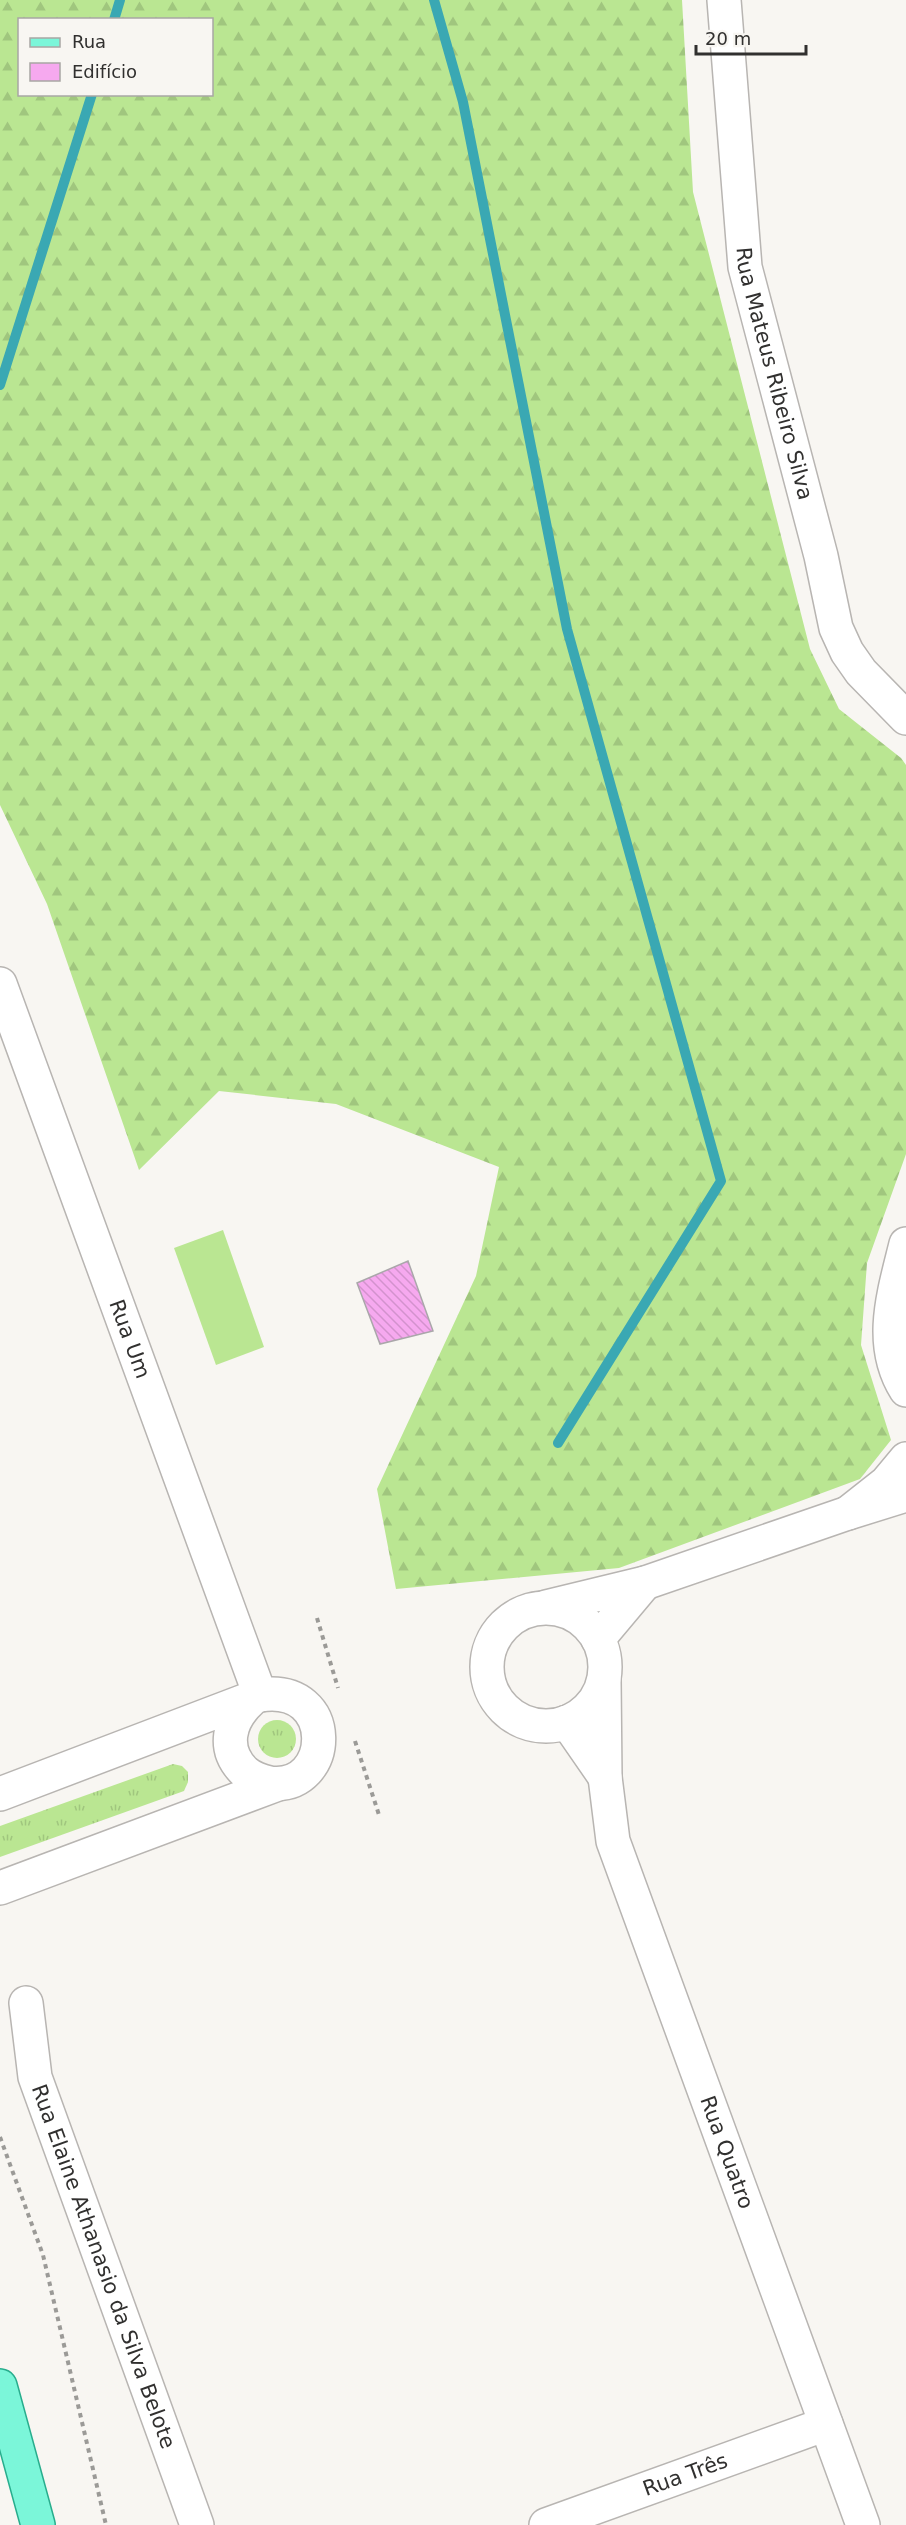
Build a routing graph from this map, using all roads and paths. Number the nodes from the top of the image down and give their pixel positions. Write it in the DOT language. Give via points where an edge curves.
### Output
graph roads {
  1 [pos="724,0"];
  2 [pos="906,718"];
  3 [pos="0,984"];
  4 [pos="906,1244"];
  5 [pos="906,1390"];
  6 [pos="906,1458"];
  7 [pos="906,1495"];
  8 [pos="848,1514"];
  9 [pos="645,1583"];
  10 [pos="540,1608"];
  11 [pos="598,1639"];
  12 [pos="604,1679"];
  13 [pos="256,1697"];
  14 [pos="567,1722"];
  15 [pos="605,1777"];
  16 [pos="278,1784"];
  17 [pos="0,1794"];
  18 [pos="0,1888"];
  19 [pos="26,2003"];
  20 [pos="0,2137"];
  21 [pos="3,2397"];
  22 [pos="826,2424"];
  23 [pos="38,2525"];
  24 [pos="106,2525"];
  25 [pos="197,2525"];
  26 [pos="546,2525"];
  27 [pos="863,2525"];
  1 -- 2 [label="street, Rua Mateus Ribeiro Silva" via="745,267 821,556 836,628 861,672"];
  3 -- 13 [label="street, Rua Um"];
  4 -- 5 [label="street" via="890,1308 889,1347"];
  6 -- 8 [label="street" via="886,1483"];
  7 -- 8 [label="street"];
  8 -- 9 [label="street"];
  9 -- 10 [label="street"];
  9 -- 11 [label="street"];
  10 -- 11 [label="street" via="574,1615"];
  10 -- 14 [label="street" via="508,1622 497,1635 489,1650 490,1686 498,1702 528,1724 548,1727"];
  11 -- 12 [label="street"];
  12 -- 14 [label="street" via="591,1706"];
  12 -- 15 [label="street, Rua Quatro"];
  13 -- 16 [label="street" via="238,1712 230,1744 235,1760 246,1773"];
  13 -- 16 [label="street" via="287,1694 303,1702 315,1716 320,1734 318,1753 309,1769"];
  13 -- 17 [label="street"];
  14 -- 15 [label="street, Rua Quatro"];
  15 -- 22 [label="street, Rua Quatro" via="613,1841"];
  16 -- 18 [label="street"];
  19 -- 25 [label="street, Rua Elaine Athanasio da Silva Belote" via="35,2078"];
  20 -- 24 [label="path" via="43,2255"];
  21 -- 23 [label="main road"];
  22 -- 26 [label="street, Rua Três"];
  22 -- 27 [label="street, Rua Quatro"];
}
